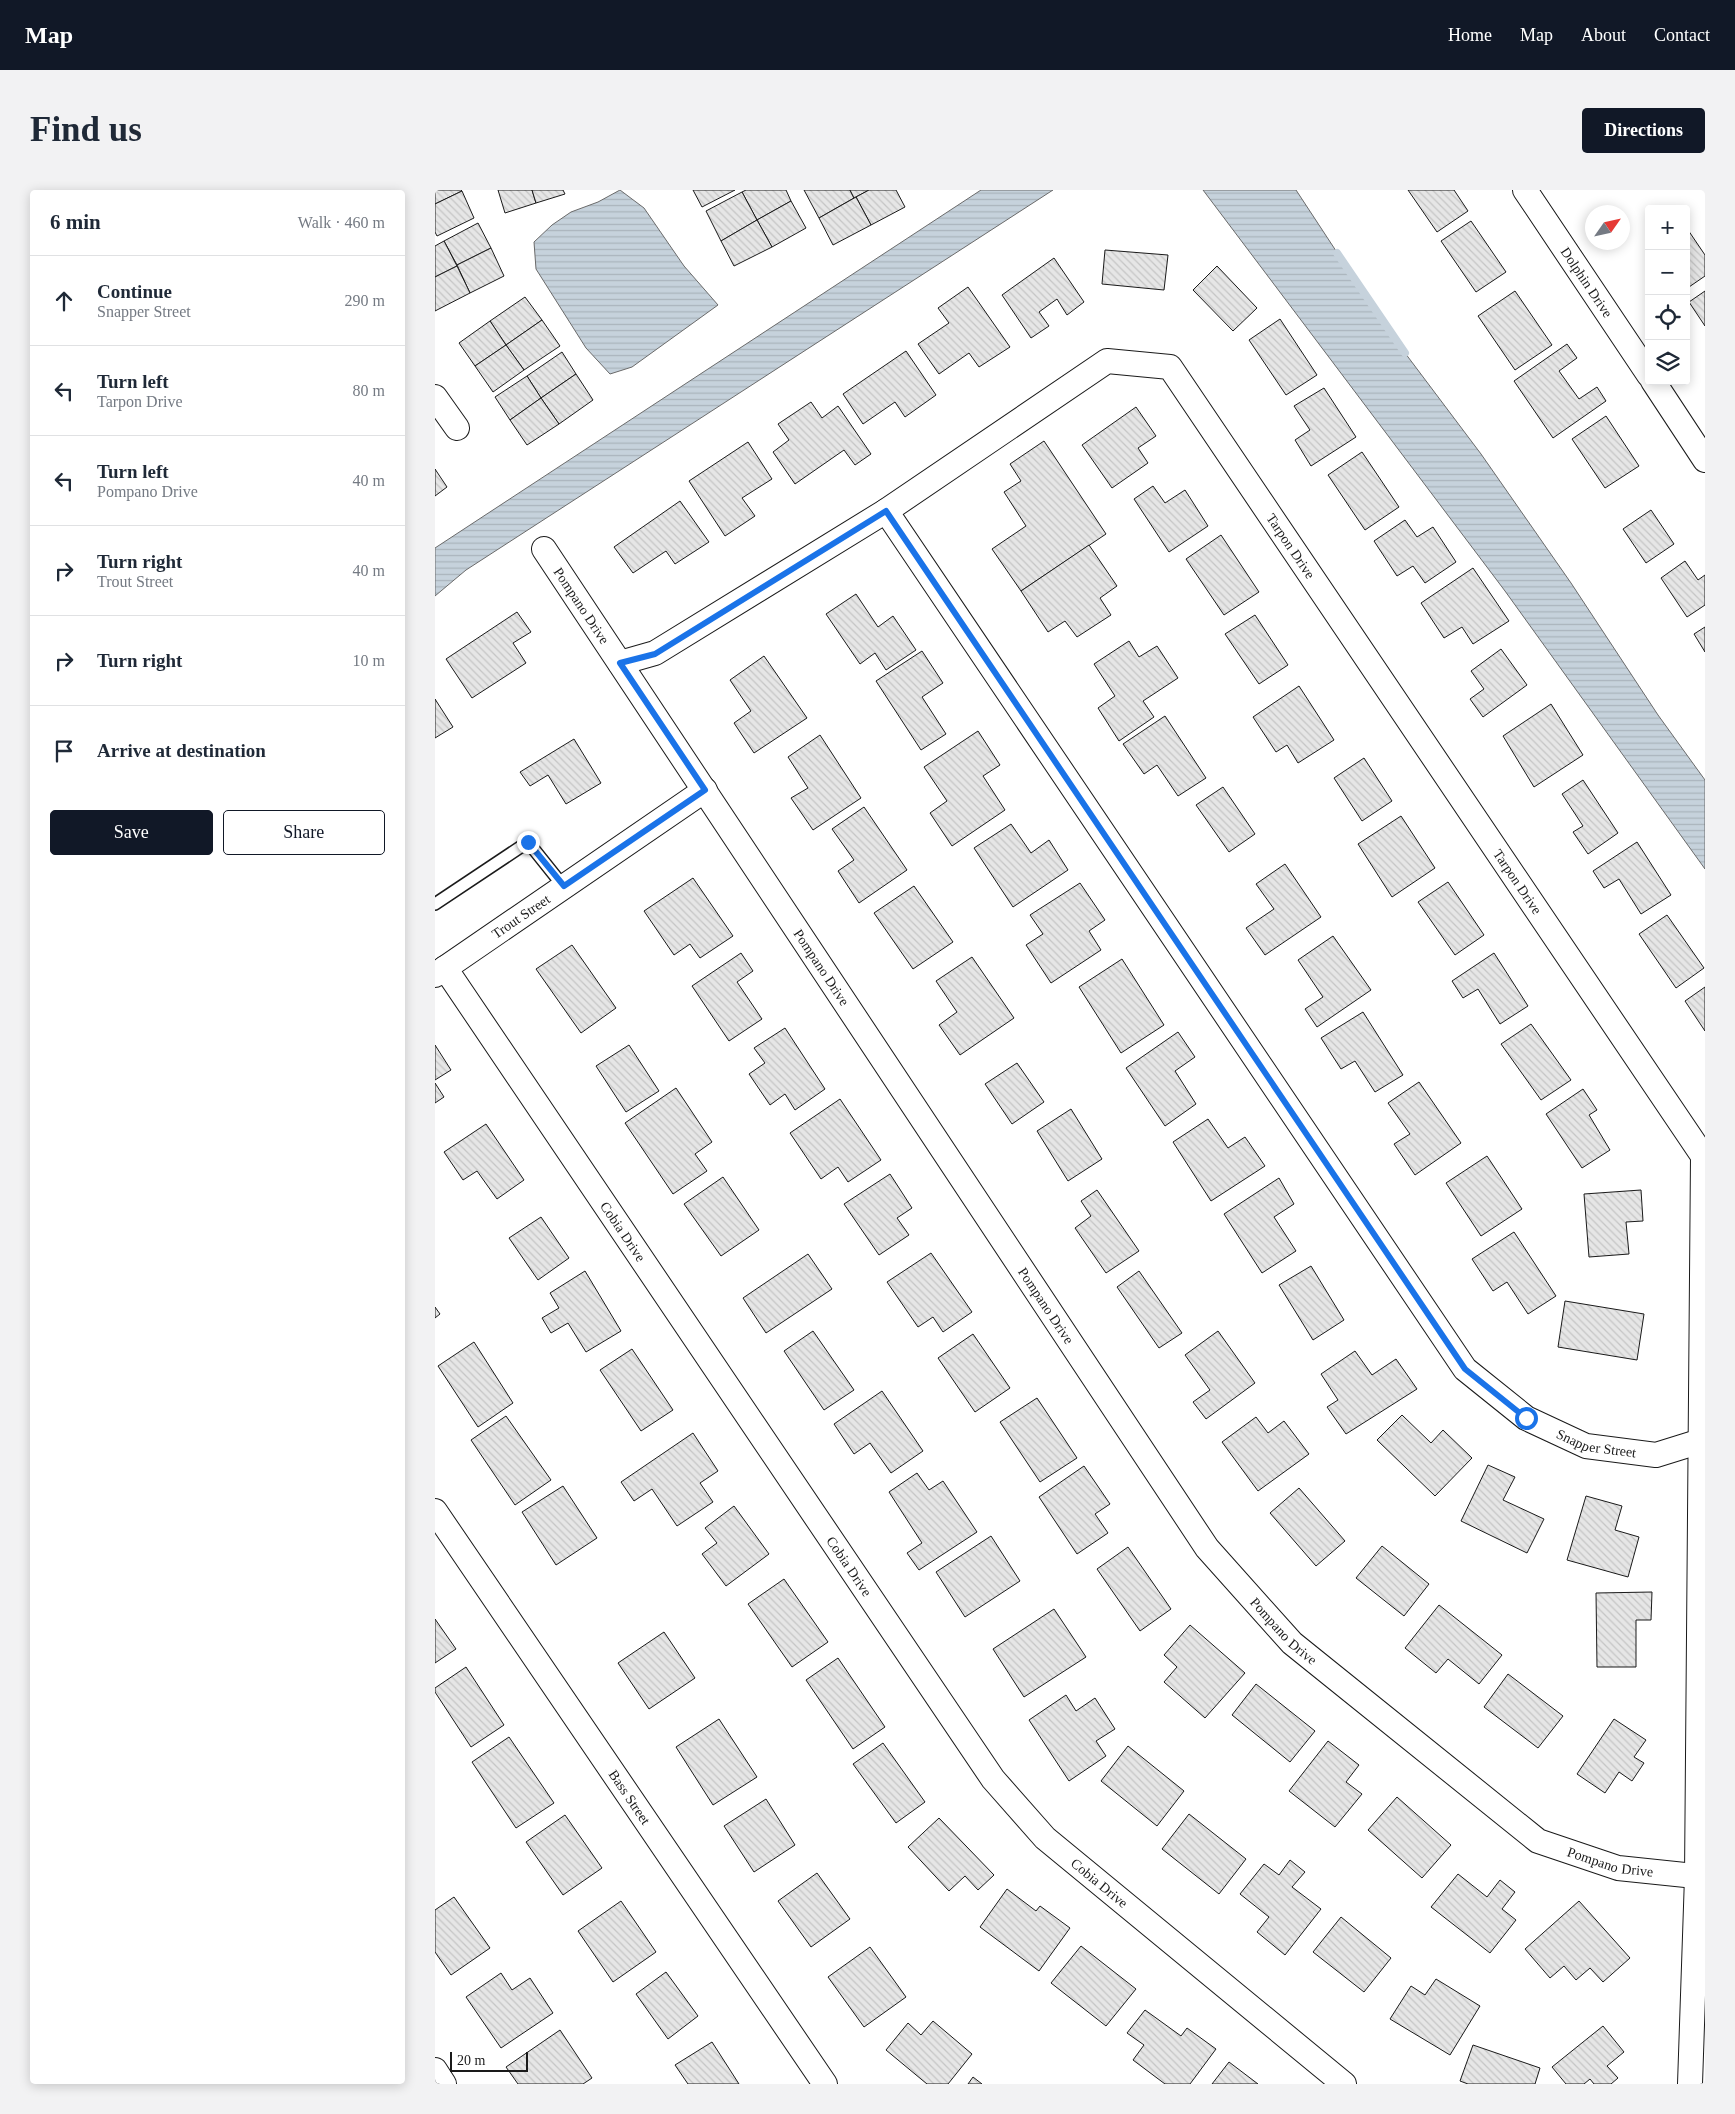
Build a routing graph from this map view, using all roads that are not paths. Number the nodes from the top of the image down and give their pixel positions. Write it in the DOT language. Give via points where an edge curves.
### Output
graph roads {
  1 [pos="1525,190"];
  2 [pos="1645,369"];
  3 [pos="1656,385"];
  4 [pos="435,397"];
  5 [pos="457,428"];
  6 [pos="1705,460"];
  7 [pos="886,511"];
  8 [pos="544,549"];
  9 [pos="620,663"];
  10 [pos="705,790"];
  11 [pos="564,886"];
  12 [pos="435,904"];
  13 [pos="440,972"];
  14 [pos="1701,1441"];
  15 [pos="435,1511"];
  16 [pos="1701,1877"];
  17 [pos="435,2070"];
  18 [pos="444,2084"];
  19 [pos="825,2084"];
  20 [pos="1345,2084"];
  21 [pos="1690,2084"];
  1 -- 2 [label="street, Dolphin Drive"];
  3 -- 6 [label="street"];
  4 -- 5 [label="street"];
  7 -- 9 [label="street, Tarpon Drive" via="655,654"];
  7 -- 14 [label="street, Snapper Street" via="1465,1369 1526,1418 1586,1446 1656,1455"];
  7 -- 14 [label="street, Tarpon Drive" via="1107,361 1169,367 1703,1156"];
  8 -- 9 [label="street, Pompano Drive"];
  9 -- 10 [label="street, Pompano Drive"];
  10 -- 11 [label="street, Trout Street"];
  10 -- 16 [label="street, Pompano Drive" via="1207,1548 1285,1636 1537,1840 1618,1868"];
  11 -- 12 [label="lane" via="528,842"];
  11 -- 13 [label="street, Trout Street"];
  13 -- 20 [label="street, Cobia Drive" via="993,1779 1045,1838"];
  14 -- 16 [label="street, Tarpon Drive"];
  15 -- 19 [label="street, Bass Street"];
  16 -- 21 [label="street, Tarpon Drive"];
  17 -- 18 [label="street"];
}
